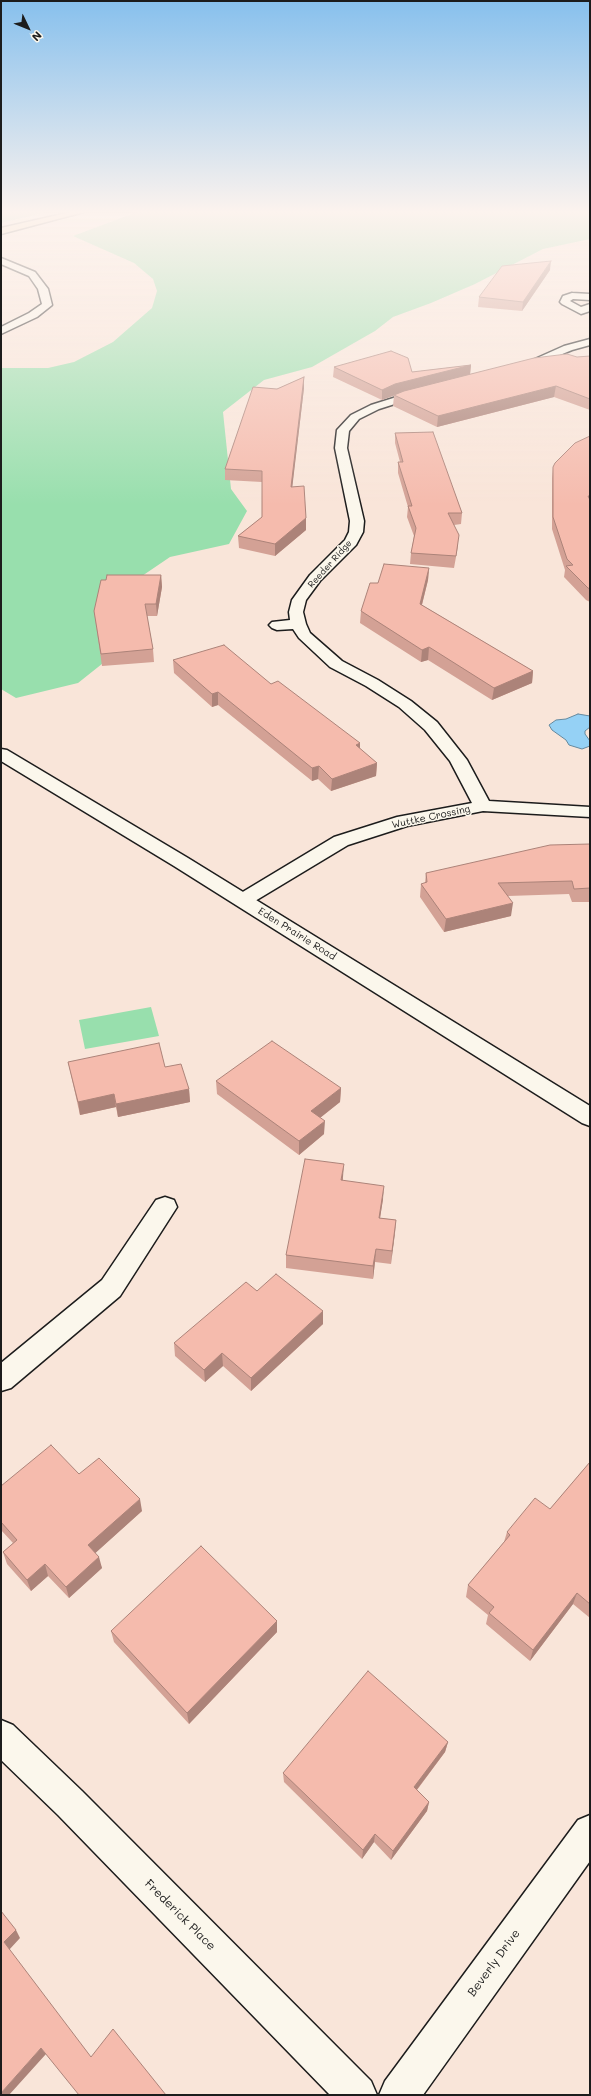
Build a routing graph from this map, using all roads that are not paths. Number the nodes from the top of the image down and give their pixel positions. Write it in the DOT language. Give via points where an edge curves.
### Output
graph roads {
  1 [pos="40,310"];
  2 [pos="1,331"];
  3 [pos="590,342"];
  4 [pos="506,371"];
  5 [pos="433,390"];
  6 [pos="298,624"];
  7 [pos="277,625"];
  8 [pos="1,754"];
  9 [pos="482,806"];
  10 [pos="590,812"];
  11 [pos="243,900"];
  12 [pos="590,1118"];
  13 [pos="164,1208"];
  14 [pos="1,1379"];
  15 [pos="1,1737"];
  16 [pos="590,1832"];
  17 [pos="357,2095"];
  18 [pos="399,2095"];
  1 -- 2 [label="street"];
  3 -- 4 [label="street"];
  5 -- 6 [label="street, Reeder Ridge" via="375,406 355,417 343,430 341,448 357,521 356,532 351,542 315,578 299,600 296,612"];
  6 -- 7 [label="street"];
  6 -- 9 [label="street" via="304,636 336,664 405,704 431,726 458,760"];
  8 -- 11 [label="street, Eden Prairie Road"];
  9 -- 10 [label="street, Wuttke Crossing"];
  9 -- 11 [label="street, Wuttke Crossing" via="403,821 341,841"];
  11 -- 12 [label="street, Eden Prairie Road"];
  13 -- 14 [label="street" via="110,1288"];
  15 -- 17 [label="street, Frederick Place"];
  16 -- 18 [label="street, Beverly Drive"];
}
